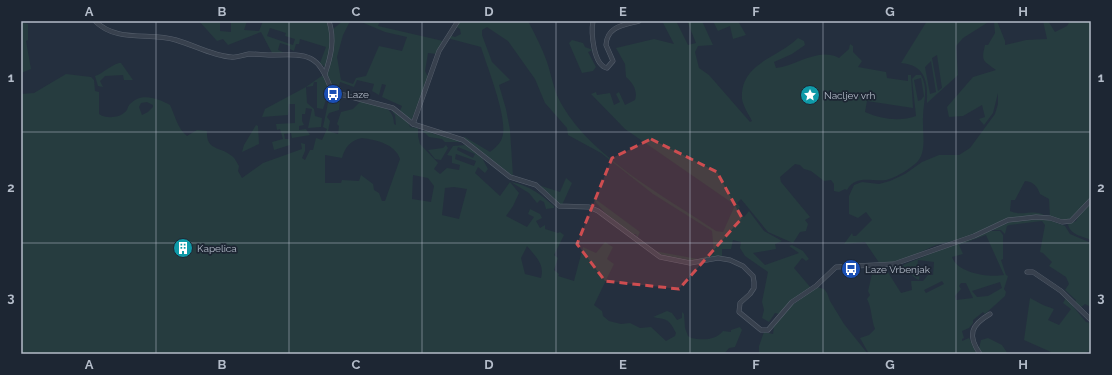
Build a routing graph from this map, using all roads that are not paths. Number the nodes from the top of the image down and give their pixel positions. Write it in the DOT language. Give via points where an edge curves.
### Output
graph roads {
  1 [pos="96,21"];
  2 [pos="330,21"];
  3 [pos="458,21"];
  4 [pos="593,21"];
  5 [pos="639,21"];
  6 [pos="326,74"];
  7 [pos="413,124"];
  8 [pos="1091,200"];
  9 [pos="1027,272"];
  10 [pos="990,314"];
  11 [pos="1091,320"];
  12 [pos="980,354"];
  1 -- 6 [label="street" via="103,29 113,32 175,39 225,57 257,54 308,56 317,62"];
  2 -- 6 [label="street" via="332,49"];
  3 -- 7 [label="street" via="439,51"];
  4 -- 5 [label="street" via="593,43 599,62 607,68 613,61 606,45 610,32 621,25"];
  6 -- 7 [label="street" via="331,89 340,94 393,108"];
  7 -- 8 [label="street" via="463,140 510,177 536,185 559,206 589,207 598,211 660,257 690,263 718,258 743,266 753,276 754,288 740,302 739,312 761,330 768,330 792,302 816,286 836,267 894,264 974,236 1008,220 1036,217 1062,222 1071,221"];
  9 -- 11 [label="street" via="1033,272 1061,291"];
  10 -- 12 [label="street" via="977,322 973,330 972,338"];
}
